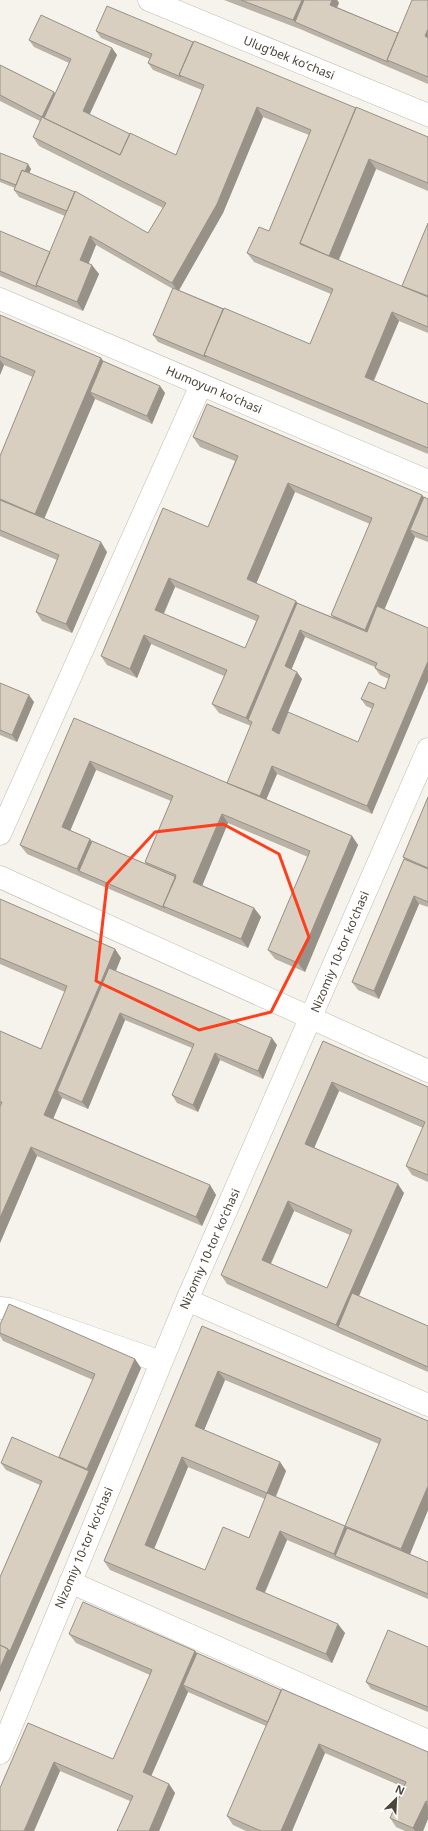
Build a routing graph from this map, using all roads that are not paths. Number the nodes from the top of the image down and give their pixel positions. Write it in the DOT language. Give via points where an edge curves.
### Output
graph roads {
  1 [pos="149,0"];
  2 [pos="428,115"];
  3 [pos="0,299"];
  4 [pos="201,385"];
  5 [pos="428,481"];
  6 [pos="428,749"];
  7 [pos="0,834"];
  8 [pos="0,877"];
  9 [pos="311,1019"];
  10 [pos="428,1071"];
  11 [pos="187,1300"];
  12 [pos="0,1308"];
  13 [pos="161,1362"];
  14 [pos="428,1405"];
  15 [pos="70,1582"];
  16 [pos="428,1741"];
  17 [pos="0,1753"];
  1 -- 2 [label="street, Ulugʻbek koʻchasi"];
  3 -- 4 [label="street, Humoyun koʻchasi"];
  4 -- 5 [label="street, Humoyun koʻchasi"];
  4 -- 7 [label="street"];
  6 -- 9 [label="street, Nizomiy 10-tor koʻchasi"];
  8 -- 9 [label="street"];
  9 -- 10 [label="street"];
  9 -- 11 [label="street, Nizomiy 10-tor koʻchasi"];
  11 -- 13 [label="street, Nizomiy 10-tor koʻchasi"];
  11 -- 14 [label="street"];
  12 -- 13 [label="street"];
  13 -- 15 [label="street, Nizomiy 10-tor koʻchasi"];
  15 -- 16 [label="street"];
  15 -- 17 [label="street, Nizomiy 10-tor koʻchasi"];
}
